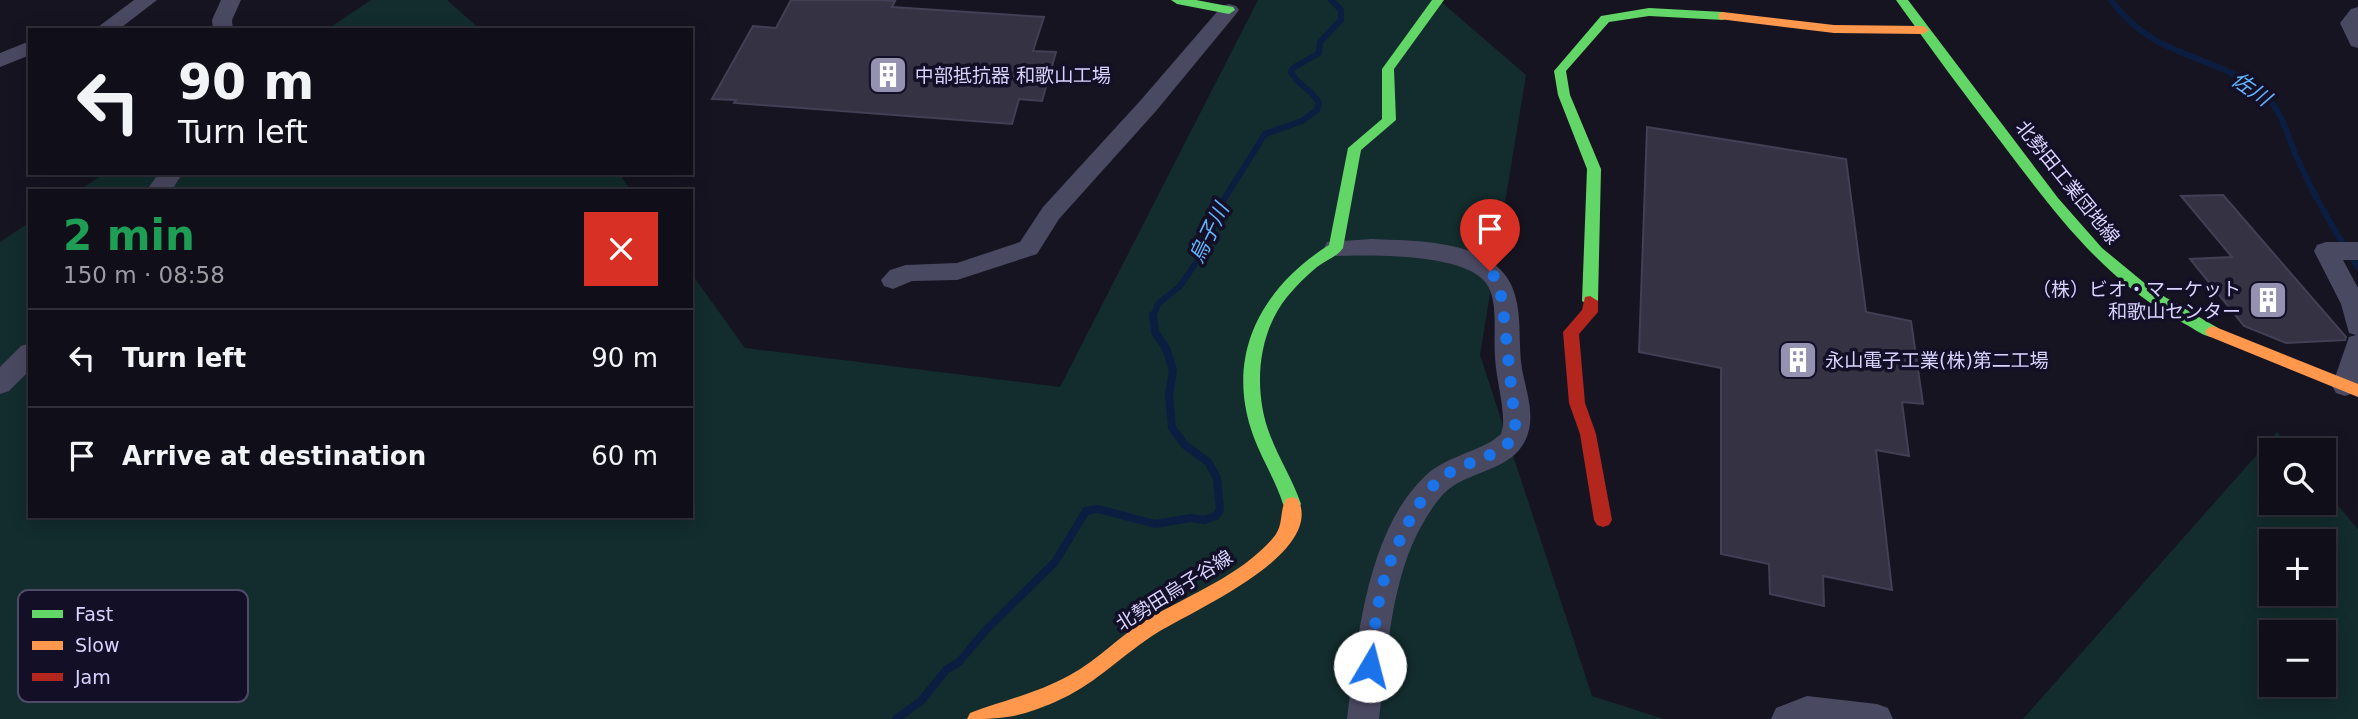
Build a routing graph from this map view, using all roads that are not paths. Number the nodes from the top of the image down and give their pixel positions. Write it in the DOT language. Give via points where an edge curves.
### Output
graph roads {
  1 [pos="147,0"];
  2 [pos="231,0"];
  3 [pos="1177,0"];
  4 [pos="1438,0"];
  5 [pos="1902,0"];
  6 [pos="1229,10"];
  7 [pos="2358,13"];
  8 [pos="107,28"];
  9 [pos="221,28"];
  10 [pos="1923,30"];
  11 [pos="2358,42"];
  12 [pos="28,48"];
  13 [pos="0,61"];
  14 [pos="171,175"];
  15 [pos="161,189"];
  16 [pos="1336,248"];
  17 [pos="2346,251"];
  18 [pos="894,280"];
  19 [pos="2358,326"];
  20 [pos="2358,344"];
  21 [pos="28,355"];
  22 [pos="0,384"];
  23 [pos="2351,388"];
  24 [pos="1603,520"];
  25 [pos="977,719"];
  26 [pos="1363,719"];
  27 [pos="1787,719"];
  28 [pos="1877,719"];
  1 -- 8 [label="street"];
  2 -- 9 [label="street"];
  3 -- 6 [label="street"];
  4 -- 16 [label="street" via="1388,69 1392,118 1355,148"];
  5 -- 10 [label="street, 北勢田工業団地線"];
  6 -- 18 [label="street" via="1051,213 1028,248 955,271 904,272"];
  7 -- 11 [label="street" via="2350,23"];
  10 -- 23 [label="street, 北勢田工業団地線" via="2071,226 2121,276 2199,325"];
  10 -- 24 [label="street" via="1822,28 1705,8 1642,8 1605,19 1560,71 1560,84 1594,169 1590,312 1571,332 1577,403 1588,434"];
  12 -- 13 [label="street"];
  14 -- 15 [label="street"];
  16 -- 25 [label="street, 北勢田烏子谷線" via="1303,267 1278,293 1254,349 1254,413 1294,504 1293,528 1274,550 1200,602 1152,625 1082,679"];
  16 -- 26 [label="street" via="1412,249 1490,271 1502,299 1516,411 1516,433 1511,442 1446,474 1414,513 1387,571"];
  17 -- 19 [label="street" via="2326,251 2354,304"];
  20 -- 23 [label="street"];
  21 -- 22 [label="street"];
  27 -- 28 [label="street" via="1807,711"];
}
